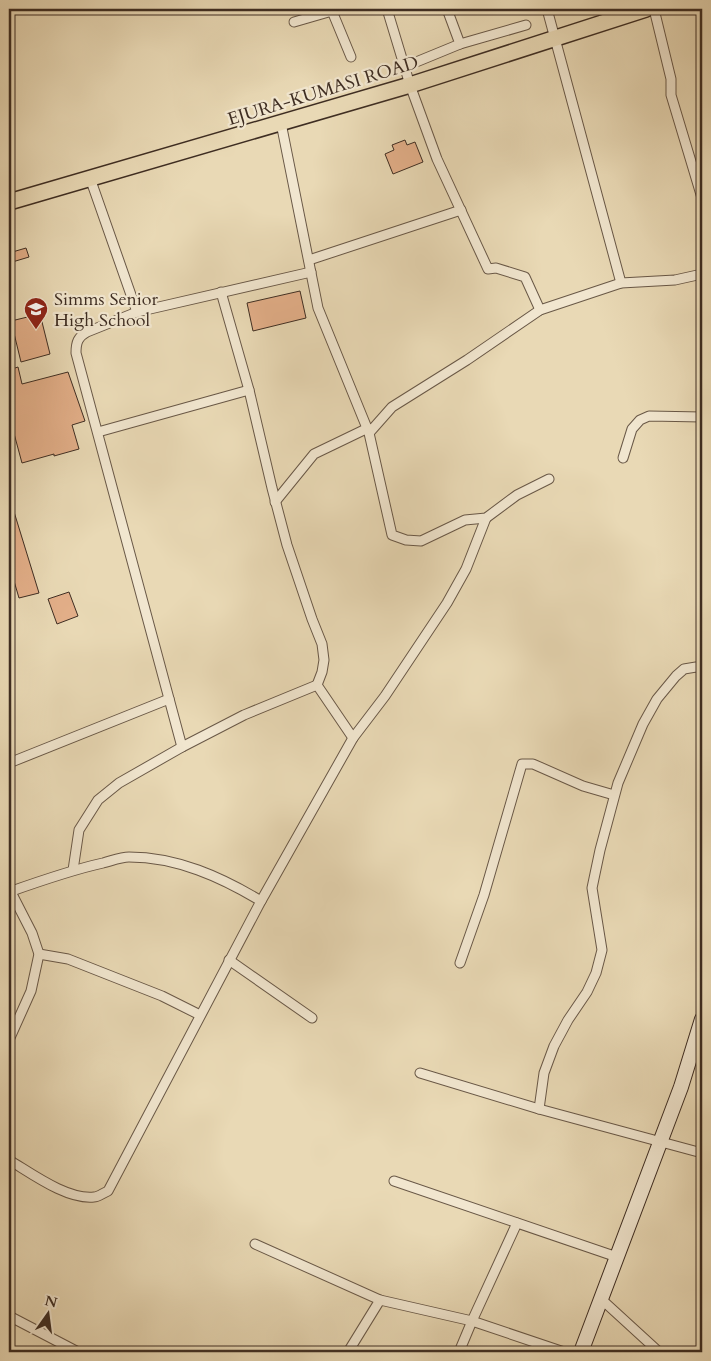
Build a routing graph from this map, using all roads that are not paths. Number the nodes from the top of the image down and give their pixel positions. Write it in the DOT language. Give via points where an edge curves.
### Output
graph roads {
  1 [pos="334,9"];
  2 [pos="388,9"];
  3 [pos="448,9"];
  4 [pos="547,9"];
  5 [pos="646,9"];
  6 [pos="654,9"];
  7 [pos="294,22"];
  8 [pos="526,25"];
  9 [pos="556,37"];
  10 [pos="460,44"];
  11 [pos="351,57"];
  12 [pos="404,67"];
  13 [pos="410,85"];
  14 [pos="281,123"];
  15 [pos="90,178"];
  16 [pos="702,198"];
  17 [pos="9,202"];
  18 [pos="461,210"];
  19 [pos="309,260"];
  20 [pos="311,272"];
  21 [pos="702,274"];
  22 [pos="621,283"];
  23 [pos="221,292"];
  24 [pos="540,310"];
  25 [pos="137,312"];
  26 [pos="249,390"];
  27 [pos="702,417"];
  28 [pos="368,430"];
  29 [pos="98,432"];
  30 [pos="623,458"];
  31 [pos="549,479"];
  32 [pos="276,502"];
  33 [pos="486,518"];
  34 [pos="702,669"];
  35 [pos="317,685"];
  36 [pos="170,699"];
  37 [pos="353,738"];
  38 [pos="182,747"];
  39 [pos="9,763"];
  40 [pos="614,795"];
  41 [pos="72,870"];
  42 [pos="10,892"];
  43 [pos="260,901"];
  44 [pos="39,954"];
  45 [pos="229,960"];
  46 [pos="460,963"];
  47 [pos="200,1015"];
  48 [pos="312,1018"];
  49 [pos="702,1019"];
  50 [pos="9,1040"];
  51 [pos="420,1073"];
  52 [pos="539,1109"];
  53 [pos="660,1141"];
  54 [pos="702,1152"];
  55 [pos="9,1160"];
  56 [pos="394,1181"];
  57 [pos="516,1223"];
  58 [pos="255,1244"];
  59 [pos="617,1257"];
  60 [pos="600,1298"];
  61 [pos="380,1300"];
  62 [pos="9,1316"];
  63 [pos="472,1321"];
  64 [pos="78,1352"];
  65 [pos="348,1352"];
  66 [pos="459,1352"];
  67 [pos="564,1352"];
  68 [pos="581,1352"];
  69 [pos="658,1352"];
  1 -- 7 [label="street"];
  1 -- 11 [label="street"];
  2 -- 12 [label="street"];
  3 -- 10 [label="street"];
  4 -- 9 [label="street"];
  5 -- 9 [label="main road, EJURA-KUMASI ROAD"];
  6 -- 16 [label="street" via="671,79 671,94"];
  8 -- 10 [label="street"];
  9 -- 13 [label="main road, EJURA-KUMASI ROAD"];
  9 -- 22 [label="street"];
  10 -- 12 [label="street"];
  12 -- 13 [label="street"];
  13 -- 14 [label="main road, EJURA-KUMASI ROAD"];
  13 -- 18 [label="street" via="437,159"];
  14 -- 15 [label="main road, EJURA-KUMASI ROAD"];
  14 -- 19 [label="street"];
  15 -- 17 [label="main road, EJURA-KUMASI ROAD"];
  15 -- 25 [label="street"];
  18 -- 19 [label="street"];
  18 -- 24 [label="street" via="488,269 496,268 525,277"];
  19 -- 20 [label="street"];
  20 -- 23 [label="street"];
  20 -- 28 [label="street" via="318,308"];
  21 -- 22 [label="street" via="675,280"];
  22 -- 24 [label="street"];
  23 -- 25 [label="street"];
  23 -- 26 [label="street"];
  24 -- 28 [label="street" via="392,407"];
  25 -- 29 [label="street" via="81,335 76,344"];
  26 -- 29 [label="street"];
  26 -- 32 [label="street"];
  27 -- 30 [label="street" via="649,416 640,420 632,429"];
  28 -- 32 [label="street" via="314,454"];
  28 -- 33 [label="street" via="392,535 420,541 465,520"];
  29 -- 36 [label="street"];
  31 -- 33 [label="street" via="516,495"];
  32 -- 35 [label="street" via="287,545 322,644 324,660"];
  33 -- 37 [label="street" via="466,569 447,603"];
  34 -- 40 [label="street" via="684,669 657,699 643,724"];
  35 -- 37 [label="street"];
  35 -- 38 [label="street" via="244,715"];
  36 -- 38 [label="street"];
  36 -- 39 [label="street"];
  37 -- 43 [label="street"];
  38 -- 41 [label="street" via="119,783 98,800 79,830"];
  40 -- 46 [label="street" via="583,786 533,764 522,764 484,895"];
  40 -- 52 [label="street" via="592,888 602,950 587,992 554,1046 544,1073"];
  41 -- 42 [label="street"];
  41 -- 43 [label="street" via="127,857 159,859 209,873"];
  42 -- 44 [label="street" via="32,933"];
  43 -- 45 [label="street"];
  44 -- 47 [label="street" via="68,959 162,996"];
  44 -- 50 [label="street" via="31,991"];
  45 -- 47 [label="street"];
  45 -- 48 [label="street"];
  47 -- 55 [label="street" via="108,1191 96,1197 71,1193"];
  49 -- 53 [label="street"];
  51 -- 52 [label="street"];
  52 -- 53 [label="street"];
  53 -- 54 [label="street"];
  53 -- 59 [label="street"];
  56 -- 57 [label="street"];
  57 -- 59 [label="street"];
  57 -- 63 [label="street"];
  58 -- 61 [label="street"];
  59 -- 60 [label="street"];
  60 -- 68 [label="street"];
  60 -- 69 [label="street"];
  61 -- 63 [label="street"];
  61 -- 65 [label="street"];
  62 -- 64 [label="street"];
  63 -- 66 [label="street"];
  63 -- 67 [label="street"];
}
